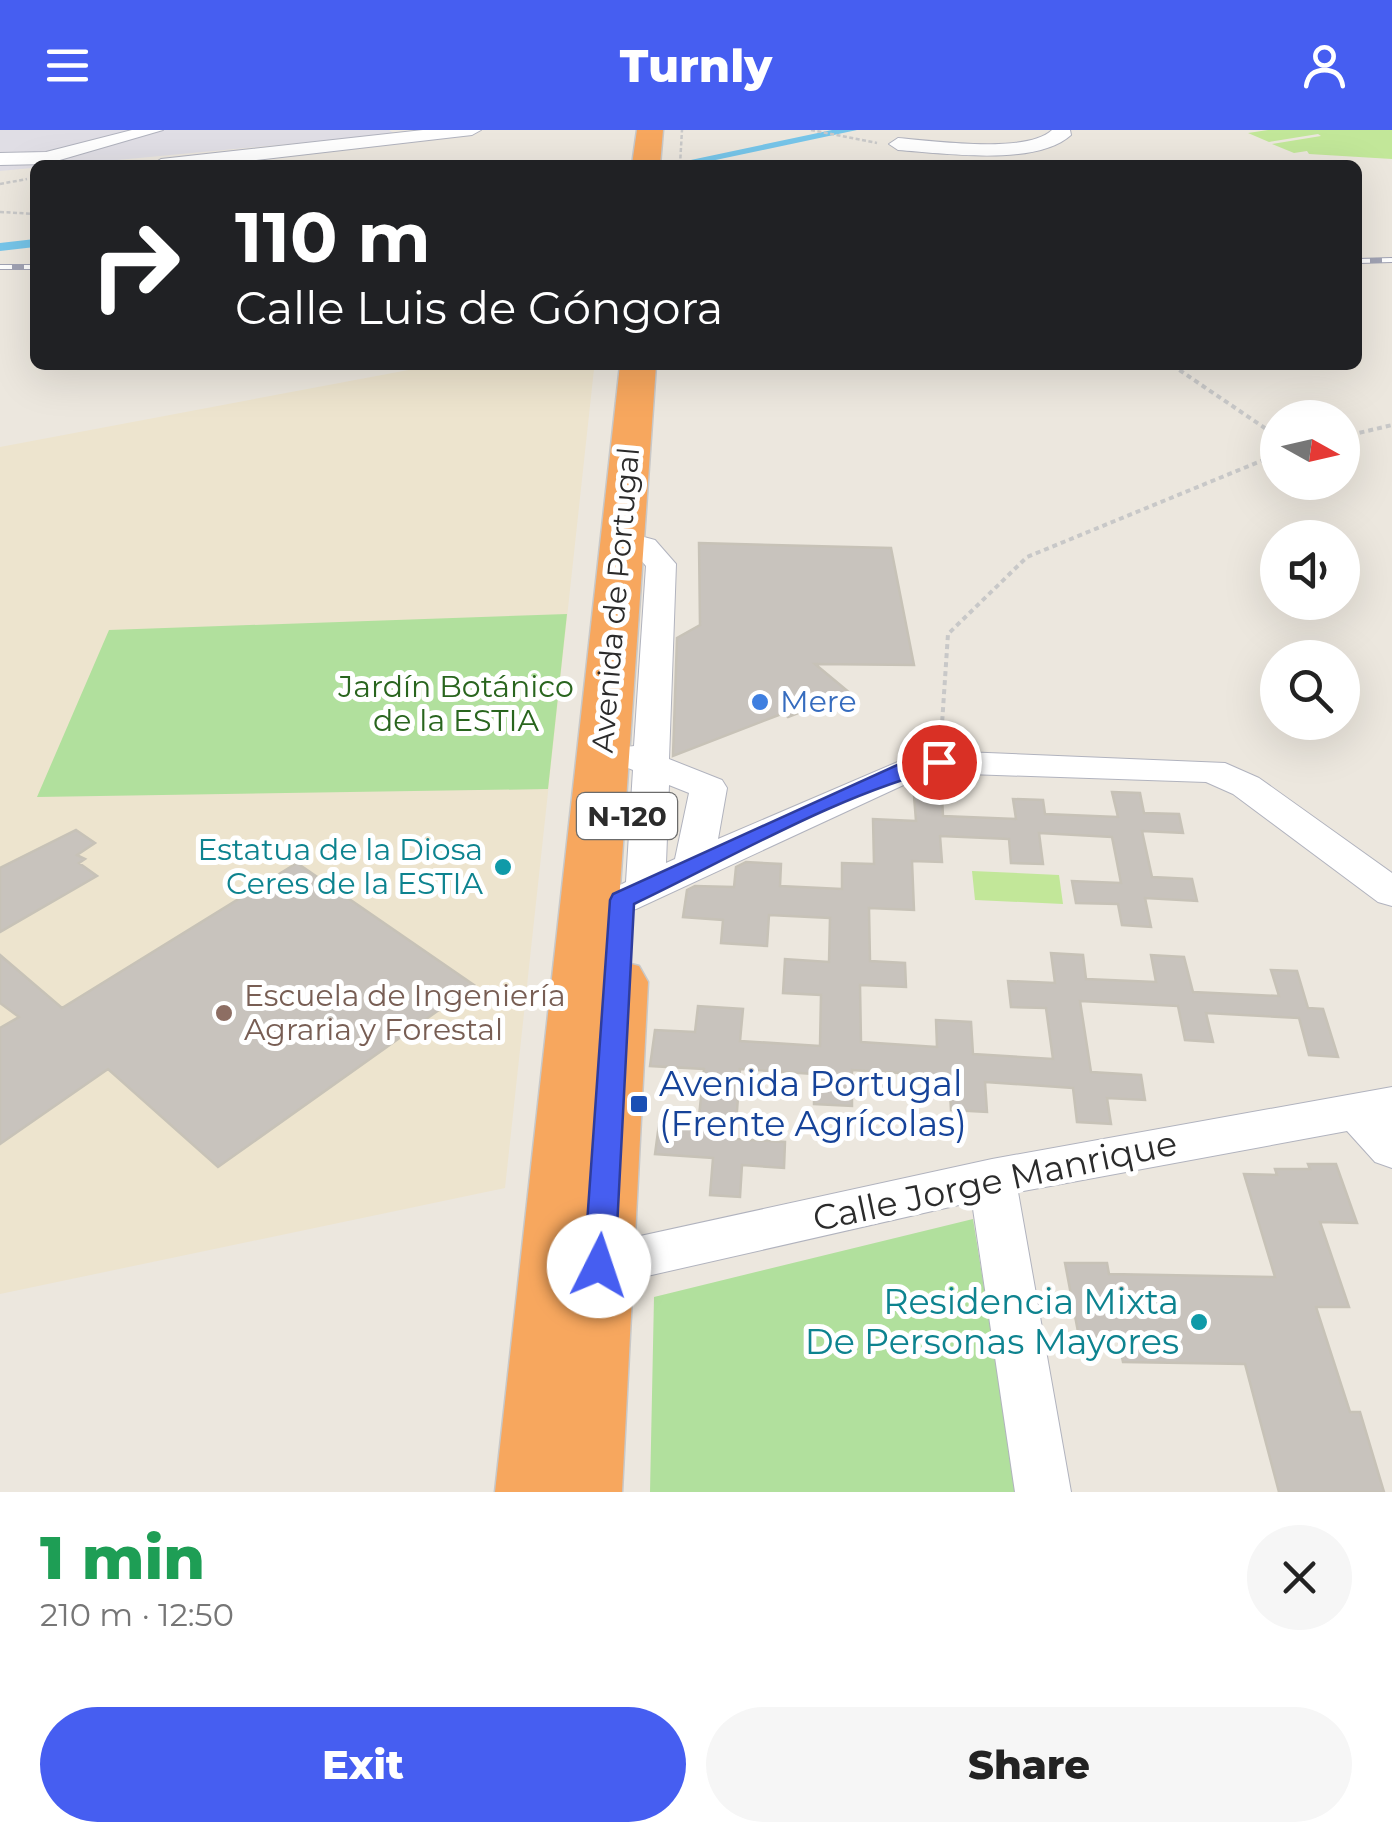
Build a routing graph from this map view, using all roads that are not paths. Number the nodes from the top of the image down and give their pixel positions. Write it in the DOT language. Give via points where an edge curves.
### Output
graph roads {
  1 [pos="154,130"];
  2 [pos="472,130"];
  3 [pos="650,130"];
  4 [pos="659,130"];
  5 [pos="673,130"];
  6 [pos="1060,130"];
  7 [pos="898,144"];
  8 [pos="0,159"];
  9 [pos="205,160"];
  10 [pos="647,160"];
  11 [pos="656,160"];
  12 [pos="670,160"];
  13 [pos="0,175"];
  14 [pos="30,175"];
  15 [pos="638,370"];
  16 [pos="656,370"];
  17 [pos="641,760"];
  18 [pos="693,868"];
  19 [pos="1392,893"];
  20 [pos="633,895"];
  21 [pos="1374,1108"];
  22 [pos="1392,1149"];
  23 [pos="992,1178"];
  24 [pos="599,1266"];
  25 [pos="537,1492"];
  26 [pos="580,1492"];
  27 [pos="1043,1492"];
  1 -- 8 [label="street" via="46,158"];
  2 -- 9 [label="street"];
  3 -- 10 [label="highway"];
  4 -- 11 [label="highway"];
  5 -- 12 [label="highway"];
  6 -- 7 [label="street" via="1050,142 1018,145"];
  13 -- 14 [label="street"];
  15 -- 25 [label="highway, Avenida de Portugal / N-120"];
  16 -- 17 [label="highway, Avenida de Portugal / N-120" via="644,546"];
  17 -- 18 [label="street" via="709,788"];
  17 -- 20 [label="highway, Avenida de Portugal / N-120"];
  18 -- 19 [label="street" via="914,766 939,762 1212,772 1246,786"];
  18 -- 20 [label="street"];
  20 -- 24 [label="highway, Avenida de Portugal / N-120"];
  21 -- 22 [label="street"];
  21 -- 23 [label="street, Calle Jorge Manrique"];
  23 -- 24 [label="street, Calle Jorge Manrique"];
  23 -- 27 [label="street"];
  24 -- 26 [label="highway, Avenida de Portugal / N-120"];
}
